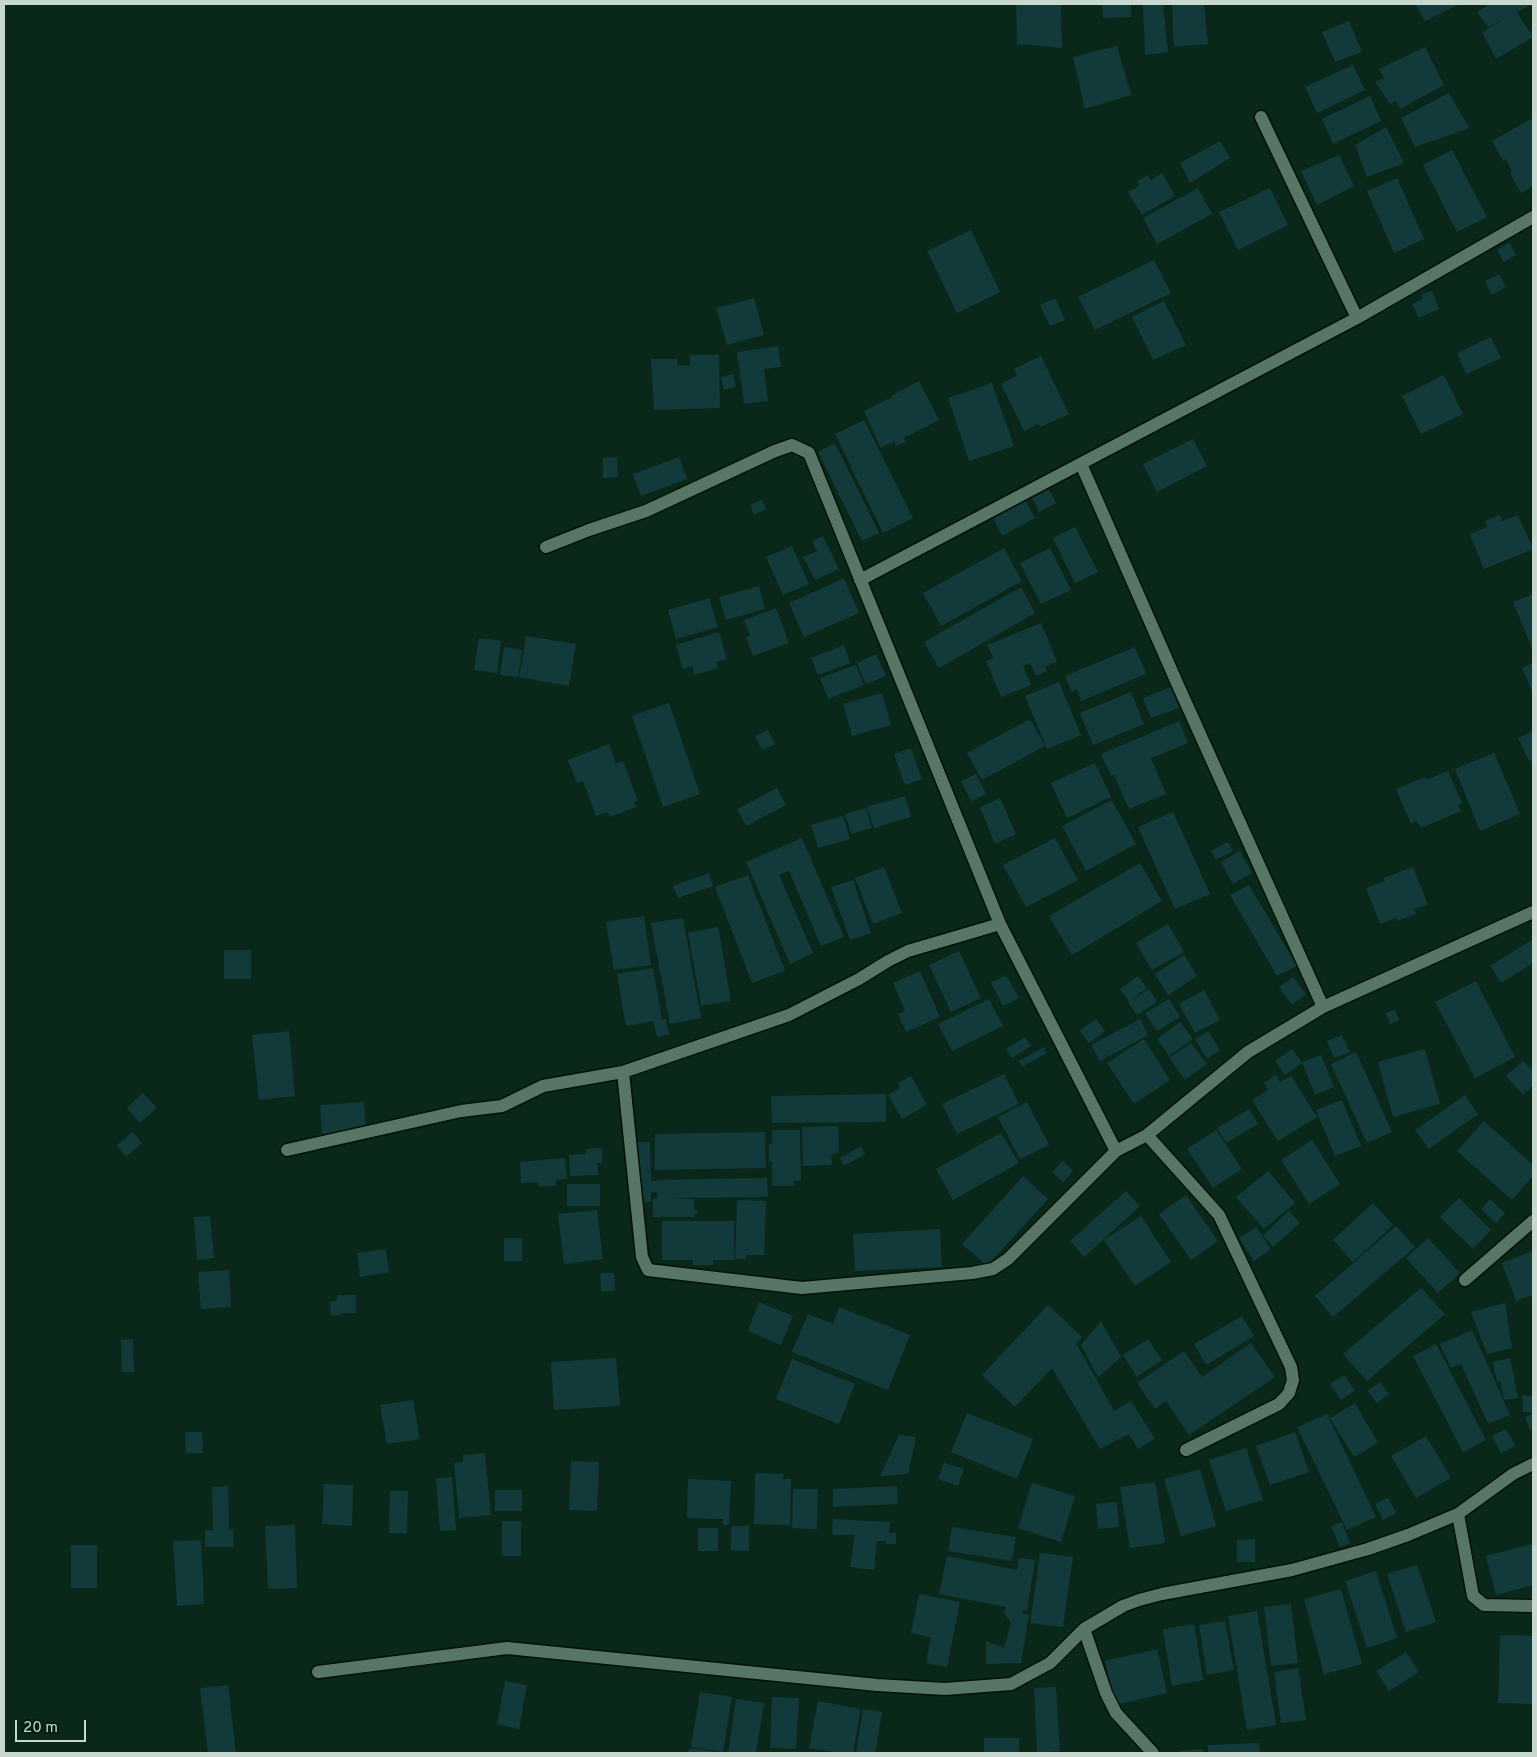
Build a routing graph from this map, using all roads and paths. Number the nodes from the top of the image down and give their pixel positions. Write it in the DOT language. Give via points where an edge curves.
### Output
graph roads {
  1 [pos="1261,117"];
  2 [pos="1533,217"];
  3 [pos="1358,318"];
  4 [pos="1081,464"];
  5 [pos="546,547"];
  6 [pos="860,580"];
  7 [pos="1533,912"];
  8 [pos="1000,924"];
  9 [pos="1323,1007"];
  10 [pos="623,1072"];
  11 [pos="1147,1135"];
  12 [pos="286,1150"];
  13 [pos="1116,1151"];
  14 [pos="1533,1221"];
  15 [pos="1465,1280"];
  16 [pos="1186,1450"];
  17 [pos="1533,1464"];
  18 [pos="1458,1514"];
  19 [pos="1533,1606"];
  20 [pos="1084,1629"];
  21 [pos="318,1672"];
  22 [pos="1153,1753"];
  1 -- 3 [label="street"];
  2 -- 3 [label="street"];
  3 -- 4 [label="street"];
  4 -- 6 [label="street"];
  4 -- 9 [label="street"];
  5 -- 6 [label="street" via="646,511 792,445 809,454"];
  6 -- 8 [label="street"];
  7 -- 9 [label="street"];
  8 -- 10 [label="street" via="908,951 788,1015"];
  8 -- 13 [label="street"];
  9 -- 11 [label="street" via="1248,1052"];
  10 -- 12 [label="street" via="543,1086 502,1106 461,1111"];
  10 -- 13 [label="street" via="642,1257 648,1270 663,1273 802,1288 993,1269 1008,1259"];
  11 -- 13 [label="street"];
  11 -- 16 [label="street" via="1219,1215 1291,1367 1293,1380 1289,1393 1279,1404"];
  14 -- 15 [label="street"];
  17 -- 18 [label="street" via="1513,1474"];
  18 -- 19 [label="street" via="1473,1596 1484,1605"];
  18 -- 20 [label="street" via="1368,1549 1292,1570 1139,1600"];
  20 -- 21 [label="street" via="1050,1663 1011,1684 944,1689 507,1648"];
  20 -- 22 [label="street" via="1106,1694 1116,1713"];
}
